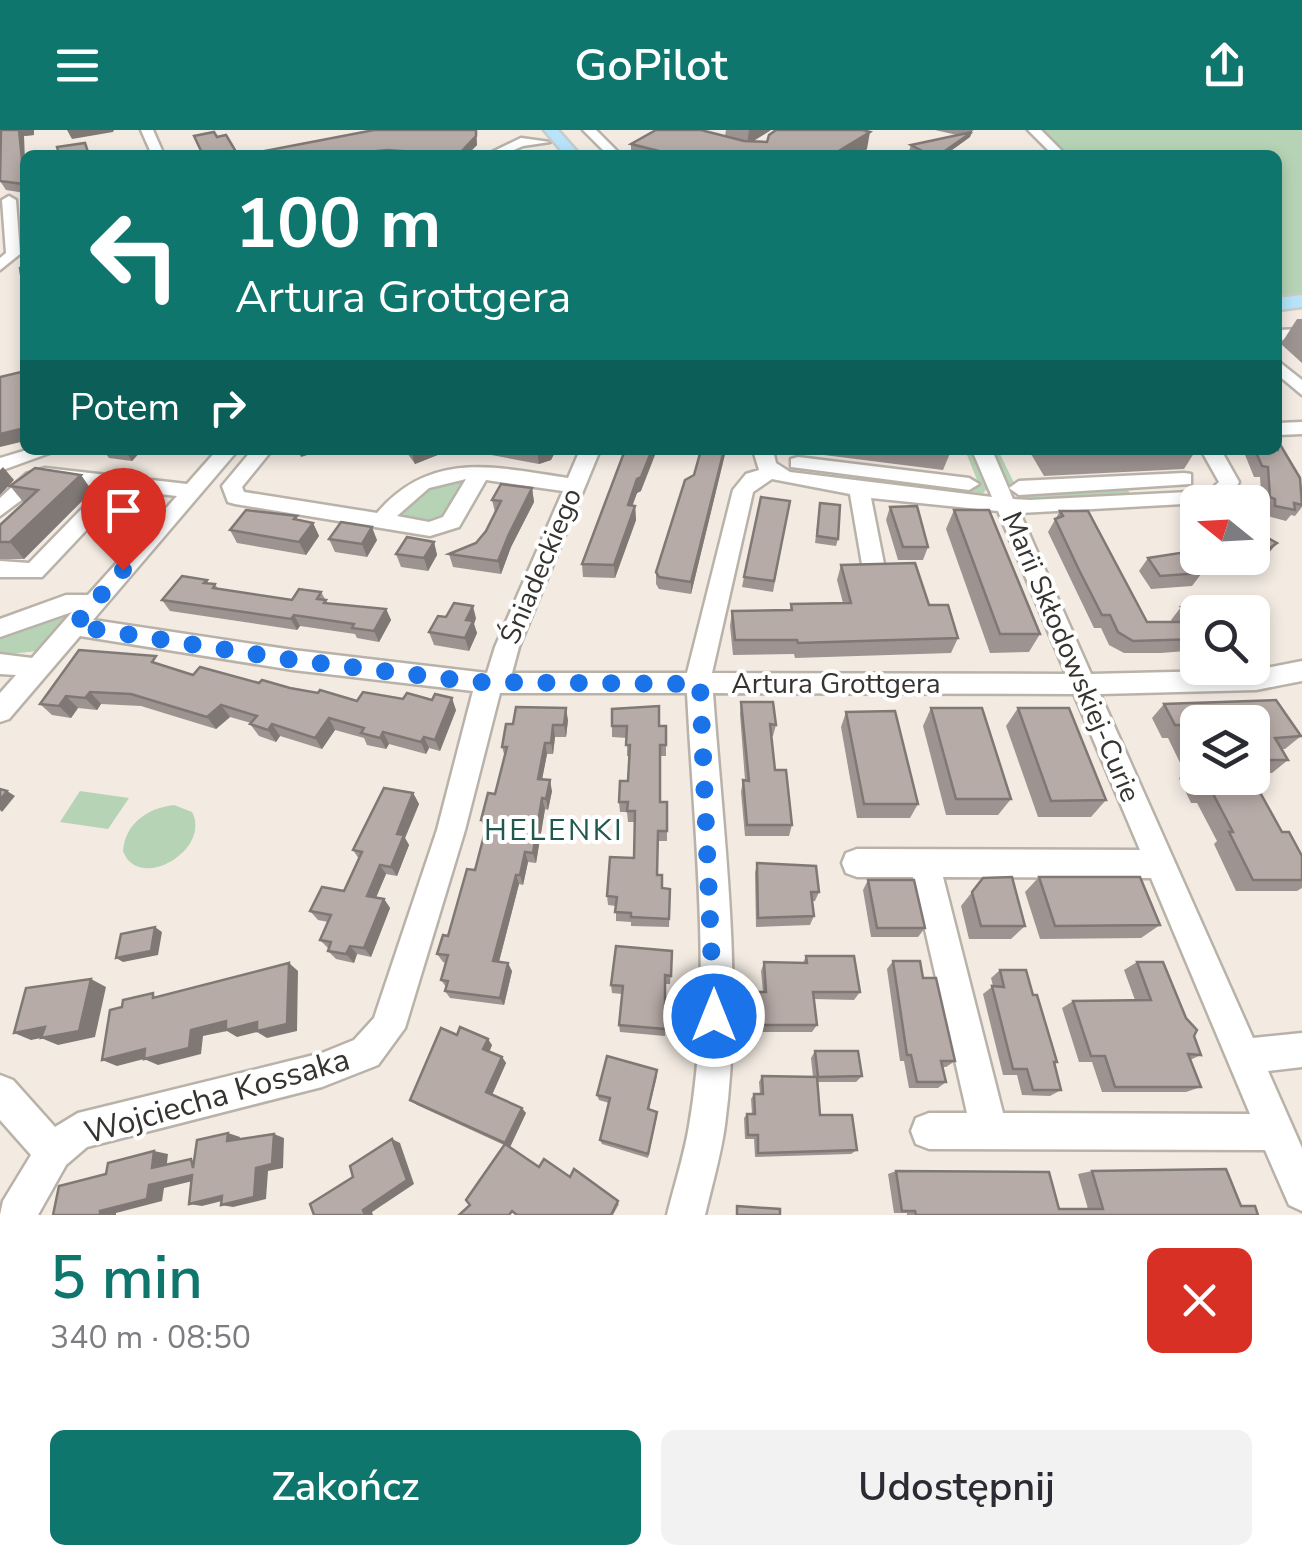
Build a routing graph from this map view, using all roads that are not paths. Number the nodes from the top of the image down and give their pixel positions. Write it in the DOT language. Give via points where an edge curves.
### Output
graph roads {
  1 [pos="510,130"];
  2 [pos="589,130"];
  3 [pos="1032,130"];
  4 [pos="540,142"];
  5 [pos="493,150"];
  6 [pos="508,150"];
  7 [pos="609,150"];
  8 [pos="1054,150"];
  9 [pos="11,200"];
  10 [pos="0,266"];
  11 [pos="1282,370"];
  12 [pos="1302,390"];
  13 [pos="32,455"];
  14 [pos="224,455"];
  15 [pos="258,455"];
  16 [pos="588,455"];
  17 [pos="985,455"];
  18 [pos="1215,455"];
  19 [pos="767,461"];
  20 [pos="798,463"];
  21 [pos="0,465"];
  22 [pos="480,473"];
  23 [pos="1184,479"];
  24 [pos="120,482"];
  25 [pos="1130,482"];
  26 [pos="854,483"];
  27 [pos="969,484"];
  28 [pos="575,486"];
  29 [pos="193,491"];
  30 [pos="1012,497"];
  31 [pos="1145,502"];
  32 [pos="0,509"];
  33 [pos="382,521"];
  34 [pos="873,564"];
  35 [pos="0,569"];
  36 [pos="93,603"];
  37 [pos="74,626"];
  38 [pos="0,628"];
  39 [pos="0,664"];
  40 [pos="37,668"];
  41 [pos="1302,671"];
  42 [pos="492,684"];
  43 [pos="700,684"];
  44 [pos="1084,684"];
  45 [pos="0,711"];
  46 [pos="857,863"];
  47 [pos="925,863"];
  48 [pos="1160,864"];
  49 [pos="1302,1050"];
  50 [pos="1242,1056"];
  51 [pos="0,1093"];
  52 [pos="989,1130"];
  53 [pos="929,1131"];
  54 [pos="1274,1132"];
  55 [pos="54,1152"];
  56 [pos="1302,1192"];
  57 [pos="17,1215"];
  58 [pos="686,1215"];
  1 -- 5 [label="street"];
  2 -- 7 [label="street"];
  3 -- 8 [label="street"];
  4 -- 6 [label="street"];
  9 -- 10 [label="street" via="12,254"];
  11 -- 12 [label="street"];
  13 -- 21 [label="street"];
  14 -- 29 [label="street"];
  15 -- 33 [label="street" via="232,486 235,498"];
  16 -- 28 [label="street, Śniadeckiego"];
  17 -- 30 [label="street, Marii Skłodowskiej-Curie"];
  18 -- 31 [label="street" via="1228,478 1226,490 1201,499"];
  19 -- 26 [label="street" via="796,481"];
  19 -- 43 [label="street" via="742,490"];
  20 -- 26 [label="street"];
  22 -- 28 [label="street"];
  22 -- 33 [label="street" via="452,472 408,490"];
  22 -- 33 [label="street" via="444,527"];
  23 -- 25 [label="street"];
  24 -- 29 [label="street"];
  24 -- 32 [label="street" via="42,474"];
  24 -- 35 [label="street" via="36,570"];
  25 -- 30 [label="street"];
  25 -- 31 [label="street"];
  26 -- 27 [label="street"];
  26 -- 30 [label="street"];
  26 -- 34 [label="street"];
  28 -- 42 [label="street, Śniadeckiego"];
  29 -- 36 [label="street"];
  30 -- 31 [label="street"];
  30 -- 44 [label="street, Marii Skłodowskiej-Curie"];
  36 -- 37 [label="street"];
  36 -- 38 [label="street" via="66,604"];
  37 -- 40 [label="street"];
  37 -- 42 [label="street, Artura Grottgera"];
  39 -- 40 [label="street"];
  40 -- 45 [label="street"];
  41 -- 44 [label="street, Artura Grottgera" via="1224,683"];
  42 -- 43 [label="street, Artura Grottgera"];
  42 -- 55 [label="street, Wojciecha Kossaka" via="392,1017 375,1045 322,1070 91,1126"];
  43 -- 44 [label="street, Artura Grottgera"];
  43 -- 58 [label="street" via="714,1053"];
  44 -- 48 [label="street, Marii Skłodowskiej-Curie"];
  46 -- 47 [label="street"];
  47 -- 48 [label="street"];
  47 -- 52 [label="street"];
  48 -- 50 [label="street, Marii Skłodowskiej-Curie"];
  49 -- 50 [label="street"];
  50 -- 54 [label="street, Marii Skłodowskiej-Curie"];
  51 -- 55 [label="street"];
  52 -- 53 [label="street"];
  52 -- 54 [label="street"];
  54 -- 56 [label="street, Marii Skłodowskiej-Curie"];
  55 -- 57 [label="street, Wojciecha Kossaka"];
}
